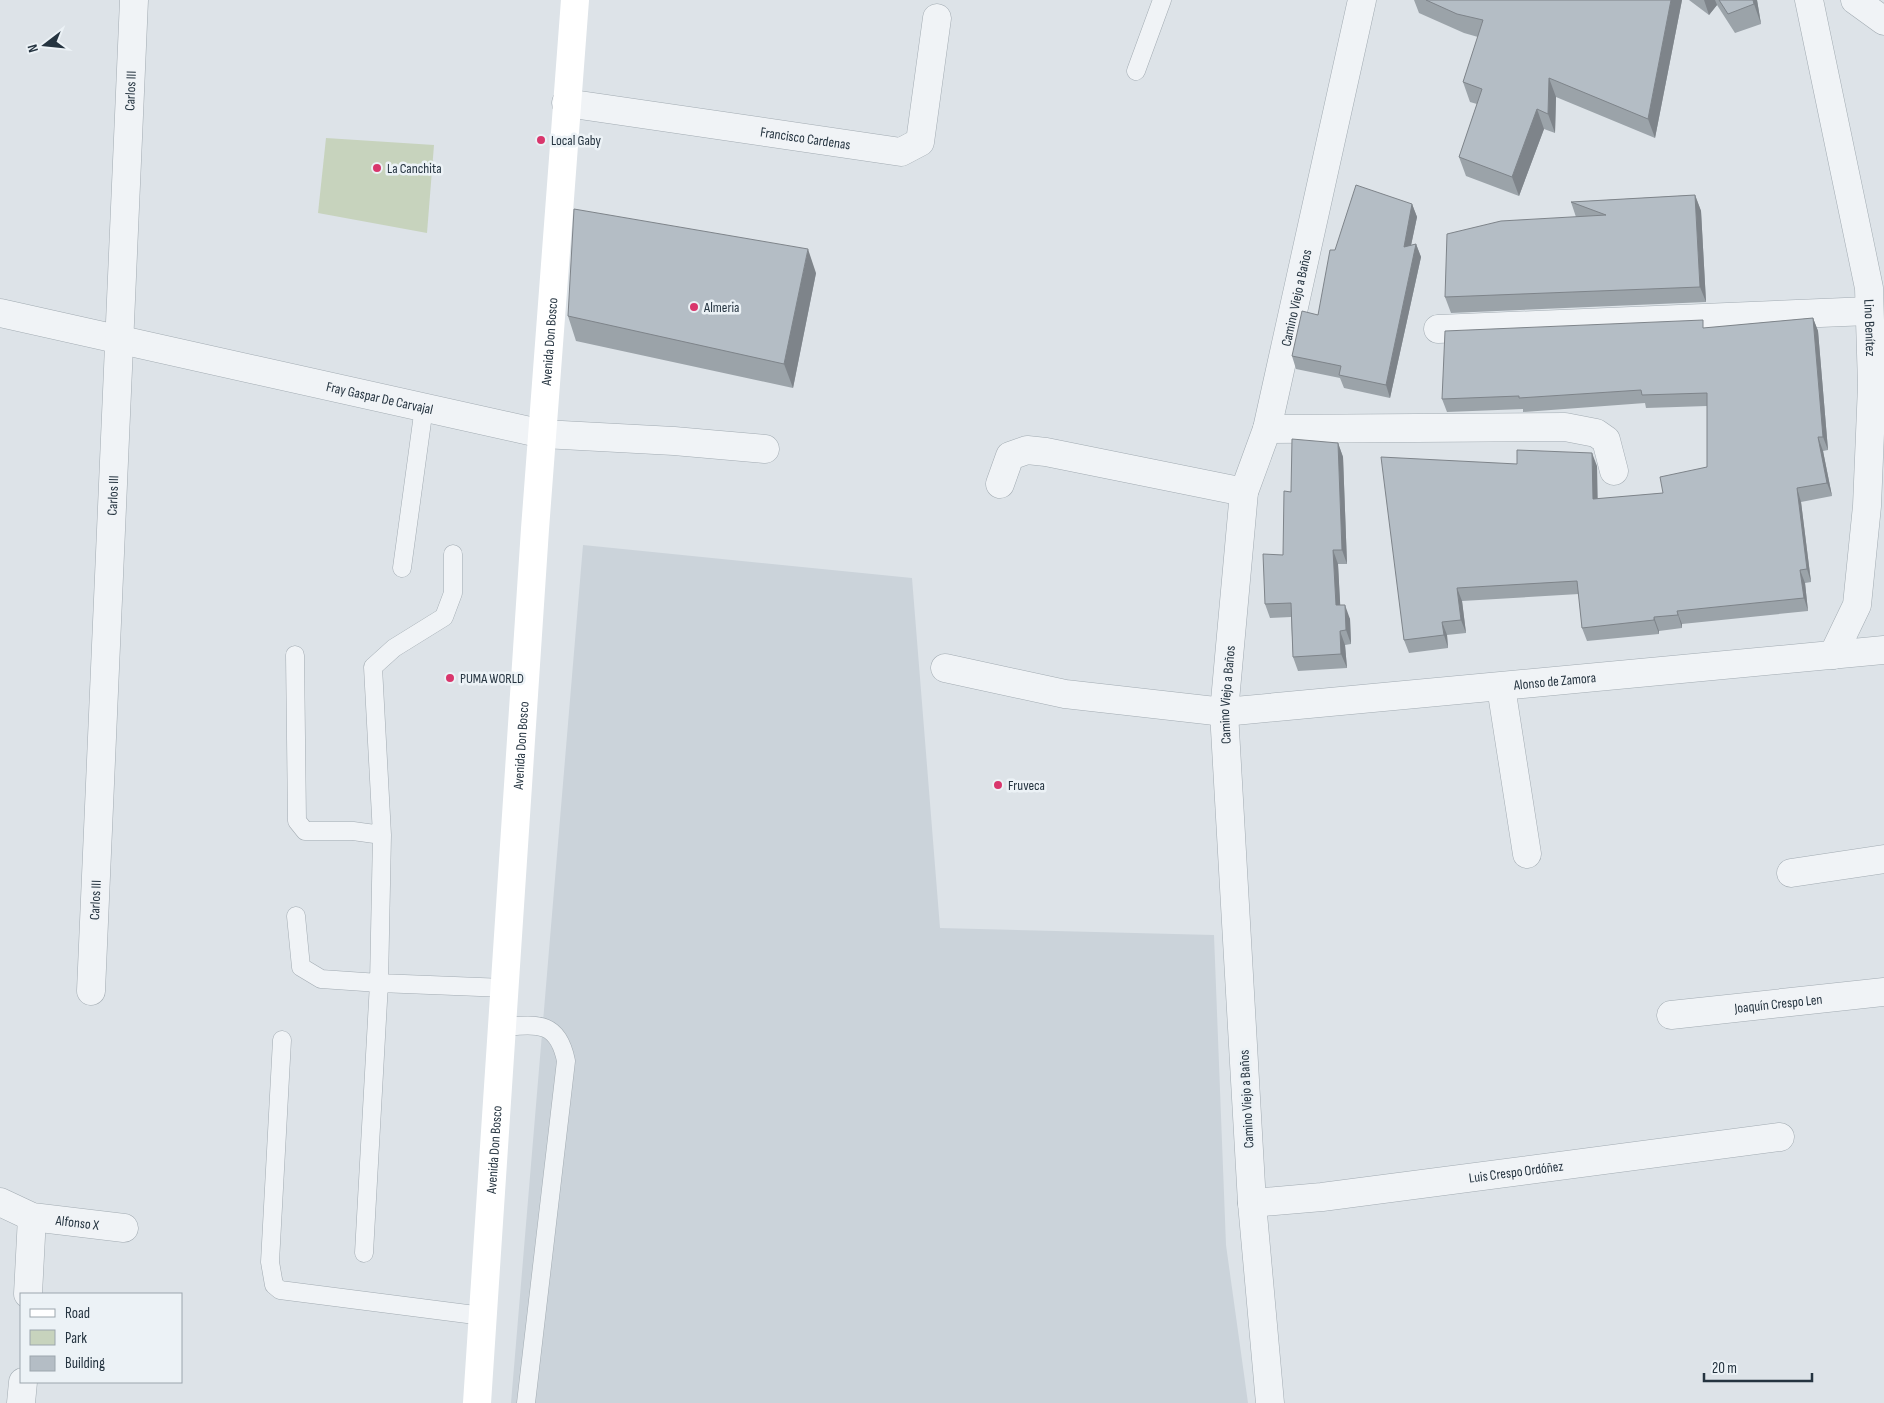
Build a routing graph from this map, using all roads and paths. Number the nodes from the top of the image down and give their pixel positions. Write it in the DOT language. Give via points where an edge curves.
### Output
graph roads {
  1 [pos="134,0"];
  2 [pos="575,0"];
  3 [pos="1162,0"];
  4 [pos="1362,0"];
  5 [pos="1809,0"];
  6 [pos="1855,0"];
  7 [pos="937,18"];
  8 [pos="1884,20"];
  9 [pos="1136,71"];
  10 [pos="566,103"];
  11 [pos="1869,311"];
  12 [pos="0,313"];
  13 [pos="1438,330"];
  14 [pos="120,339"];
  15 [pos="1872,385"];
  16 [pos="424,406"];
  17 [pos="1884,428"];
  18 [pos="1267,429"];
  19 [pos="543,434"];
  20 [pos="765,449"];
  21 [pos="1614,472"];
  22 [pos="1000,484"];
  23 [pos="1244,492"];
  24 [pos="453,554"];
  25 [pos="402,568"];
  26 [pos="1884,650"];
  27 [pos="295,655"];
  28 [pos="1833,655"];
  29 [pos="945,668"];
  30 [pos="1501,687"];
  31 [pos="1224,712"];
  32 [pos="382,835"];
  33 [pos="1527,854"];
  34 [pos="1884,859"];
  35 [pos="1791,873"];
  36 [pos="296,916"];
  37 [pos="380,983"];
  38 [pos="505,988"];
  39 [pos="91,991"];
  40 [pos="1884,992"];
  41 [pos="1671,1015"];
  42 [pos="502,1027"];
  43 [pos="282,1040"];
  44 [pos="1780,1137"];
  45 [pos="0,1202"];
  46 [pos="1252,1203"];
  47 [pos="32,1217"];
  48 [pos="124,1228"];
  49 [pos="364,1253"];
  50 [pos="28,1293"];
  51 [pos="483,1316"];
  52 [pos="23,1383"];
  53 [pos="22,1403"];
  54 [pos="477,1403"];
  55 [pos="526,1403"];
  56 [pos="1270,1403"];
  1 -- 14 [label="street, Carlos III"];
  2 -- 10 [label="main road, Avenida Don Bosco"];
  3 -- 9 [label="lane"];
  4 -- 18 [label="street, Camino Viejo a Baños"];
  5 -- 11 [label="street, Lino Benítez" via="1869,288"];
  6 -- 8 [label="street"];
  7 -- 10 [label="street, Francisco Cardenas" via="920,142 901,152"];
  10 -- 19 [label="main road, Avenida Don Bosco"];
  11 -- 13 [label="street"];
  11 -- 15 [label="street, Lino Benítez"];
  12 -- 14 [label="street, Fray Gaspar De Carvajal"];
  14 -- 16 [label="street, Fray Gaspar De Carvajal"];
  14 -- 39 [label="street, Carlos III"];
  15 -- 17 [label="street"];
  15 -- 28 [label="street, Lino Benítez" via="1867,506 1857,605"];
  16 -- 19 [label="street, Fray Gaspar De Carvajal"];
  16 -- 25 [label="lane"];
  18 -- 21 [label="street" via="1565,427 1596,433 1606,440"];
  18 -- 23 [label="street, Camino Viejo a Baños"];
  19 -- 20 [label="street, Fray Gaspar De Carvajal"];
  19 -- 38 [label="main road, Avenida Don Bosco"];
  22 -- 23 [label="street" via="1010,456 1027,450"];
  23 -- 31 [label="street, Camino Viejo a Baños"];
  24 -- 32 [label="lane" via="453,593 444,617 394,648 373,667"];
  26 -- 28 [label="street, Alonso de Zamora"];
  27 -- 32 [label="lane" via="297,821 305,831"];
  28 -- 30 [label="street, Alonso de Zamora"];
  29 -- 31 [label="street, Alonso de Zamora" via="1064,694"];
  30 -- 31 [label="street, Alonso de Zamora"];
  30 -- 33 [label="street"];
  31 -- 46 [label="street, Camino Viejo a Baños"];
  32 -- 37 [label="lane"];
  34 -- 35 [label="street"];
  36 -- 37 [label="lane" via="301,967 321,979"];
  37 -- 38 [label="lane"];
  37 -- 49 [label="lane"];
  38 -- 42 [label="main road, Avenida Don Bosco"];
  40 -- 41 [label="street, Joaquín Crespo Len"];
  42 -- 51 [label="main road, Avenida Don Bosco"];
  42 -- 55 [label="lane" via="528,1025 552,1030 562,1043 566,1061"];
  43 -- 51 [label="lane" via="270,1262 274,1285 280,1290"];
  44 -- 46 [label="street, Luis Crespo Ordóñez" via="1322,1197"];
  45 -- 47 [label="street, Alfonso X"];
  46 -- 56 [label="street, Camino Viejo a Baños"];
  47 -- 48 [label="street, Alfonso X"];
  47 -- 50 [label="street"];
  51 -- 54 [label="main road, Avenida Don Bosco"];
  52 -- 53 [label="street"];
}
